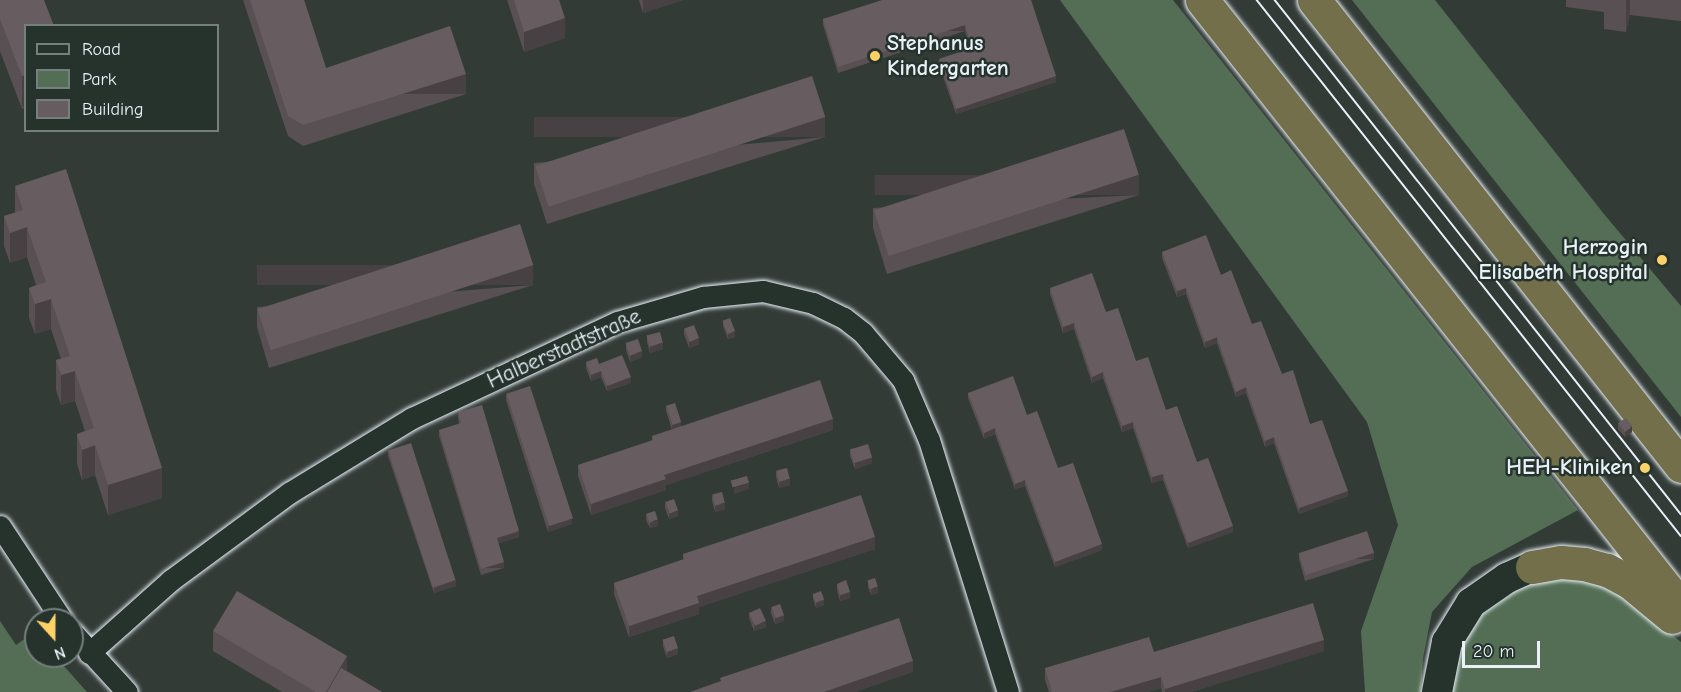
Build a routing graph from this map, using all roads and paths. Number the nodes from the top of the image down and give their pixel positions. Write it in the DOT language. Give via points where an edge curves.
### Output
graph roads {
  1 [pos="1202,0"];
  2 [pos="1314,0"];
  3 [pos="1681,466"];
  4 [pos="0,526"];
  5 [pos="1532,567"];
  6 [pos="1681,607"];
  7 [pos="54,608"];
  8 [pos="1681,624"];
  9 [pos="84,648"];
  10 [pos="88,653"];
  11 [pos="127,692"];
  12 [pos="1008,692"];
  13 [pos="1437,692"];
  1 -- 6 [label="highway"];
  2 -- 3 [label="highway"];
  4 -- 7 [label="street"];
  5 -- 8 [label="highway" via="1561,562 1607,570 1631,583"];
  5 -- 13 [label="street" via="1507,578 1472,603 1447,642"];
  9 -- 10 [label="street"];
  10 -- 11 [label="street"];
  10 -- 12 [label="street, Halberstadtstraße" via="171,580 280,499 412,418 617,322 703,297 763,291 813,303 844,318 863,333 903,380 930,440"];
}
